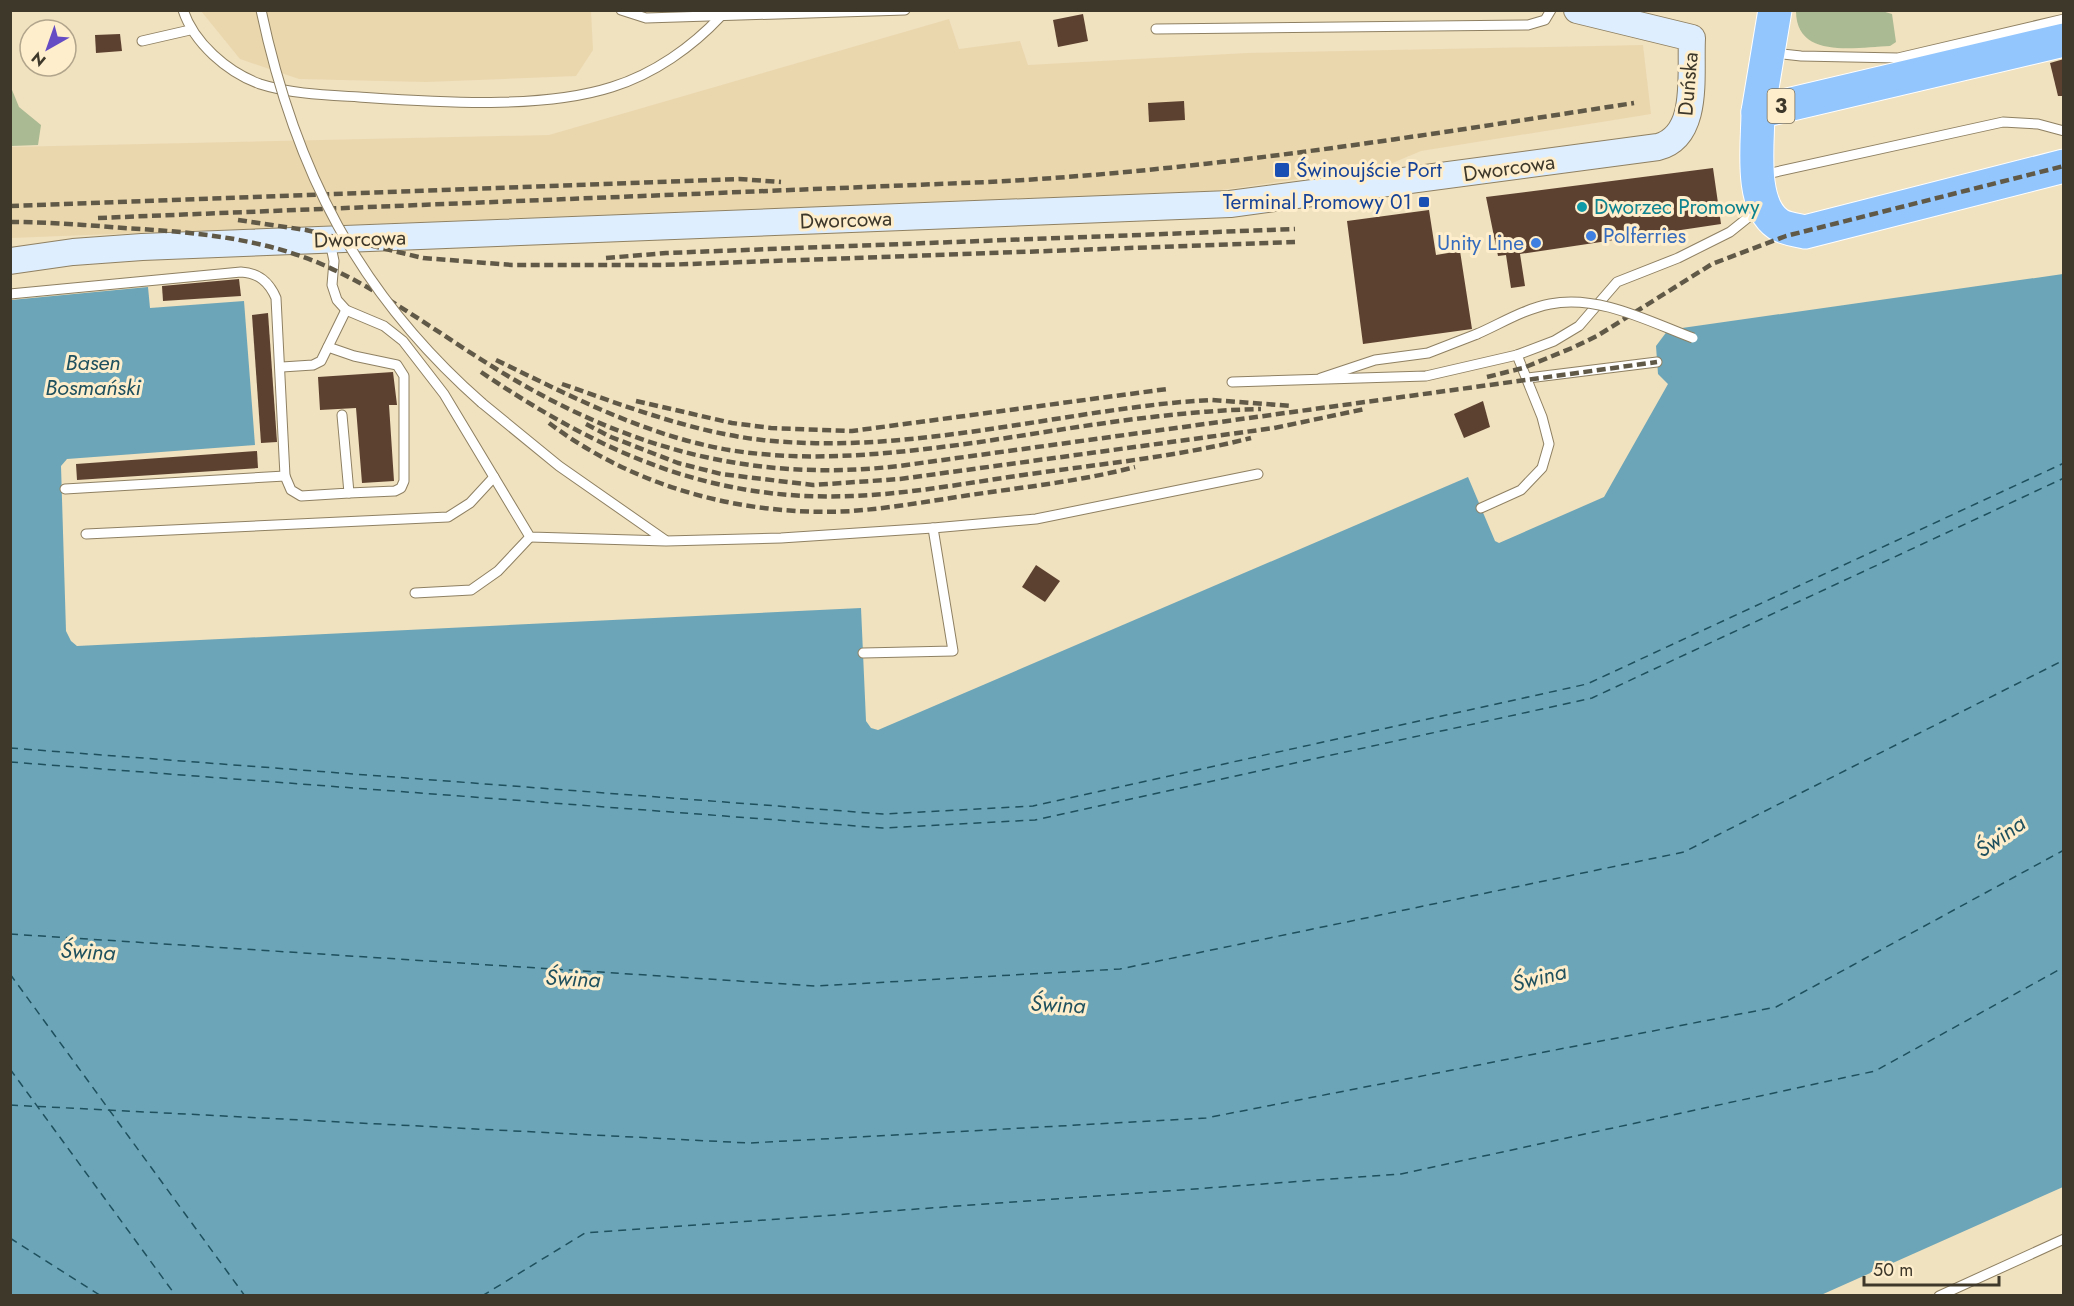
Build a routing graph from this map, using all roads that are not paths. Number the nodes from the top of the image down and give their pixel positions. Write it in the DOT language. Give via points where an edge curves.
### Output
graph roads {
  1 [pos="183,10"];
  2 [pos="261,10"];
  3 [pos="621,10"];
  4 [pos="905,10"];
  5 [pos="1551,10"];
  6 [pos="1577,10"];
  7 [pos="1775,10"];
  8 [pos="721,15"];
  9 [pos="2064,19"];
  10 [pos="1156,29"];
  11 [pos="190,30"];
  12 [pos="2064,40"];
  13 [pos="142,41"];
  14 [pos="1766,52"];
  15 [pos="1758,112"];
  16 [pos="2064,131"];
  17 [pos="1677,139"];
  18 [pos="2064,166"];
  19 [pos="1760,191"];
  20 [pos="329,239"];
  21 [pos="10,261"];
  22 [pos="10,294"];
  23 [pos="346,310"];
  24 [pos="1694,338"];
  25 [pos="328,346"];
  26 [pos="1517,356"];
  27 [pos="1657,362"];
  28 [pos="282,367"];
  29 [pos="1528,378"];
  30 [pos="1313,381"];
  31 [pos="1232,382"];
  32 [pos="342,415"];
  33 [pos="1258,474"];
  34 [pos="285,476"];
  35 [pos="494,477"];
  36 [pos="65,489"];
  37 [pos="349,493"];
  38 [pos="1481,508"];
  39 [pos="933,528"];
  40 [pos="86,534"];
  41 [pos="530,537"];
  42 [pos="666,541"];
  43 [pos="415,594"];
  44 [pos="862,653"];
  45 [pos="2064,1239"];
  46 [pos="1939,1296"];
  1 -- 11 [label="lane"];
  2 -- 42 [label="lane, bridge" via="285,109 311,172 340,229 395,313 436,360 482,403 559,466"];
  3 -- 8 [label="lane" via="646,18"];
  4 -- 8 [label="lane"];
  5 -- 10 [label="lane" via="1545,20 1528,26"];
  6 -- 17 [label="street, Duńska" via="1692,38 1687,120"];
  7 -- 14 [label="highway, 3"];
  8 -- 11 [label="lane" via="693,44 613,87 562,98 467,102 299,93 259,84 211,52"];
  9 -- 14 [label="lane" via="1898,58"];
  11 -- 13 [label="lane"];
  12 -- 15 [label="highway, 3"];
  14 -- 15 [label="highway, 3"];
  15 -- 19 [label="highway, 3"];
  16 -- 19 [label="lane" via="2038,124 2003,122 1827,162"];
  17 -- 20 [label="street, Dworcowa" via="1658,147 1230,204"];
  18 -- 19 [label="highway" via="1805,232 1779,225"];
  19 -- 26 [label="lane" via="1720,237 1617,282 1579,326"];
  20 -- 21 [label="street, Dworcowa" via="73,252"];
  20 -- 23 [label="lane" via="334,261 332,285"];
  22 -- 28 [label="lane" via="249,272 264,280 276,298"];
  23 -- 25 [label="lane"];
  23 -- 35 [label="lane" via="384,326 403,341 444,394"];
  24 -- 30 [label="lane, bridge" via="1617,309 1551,304 1428,353 1360,363"];
  25 -- 28 [label="lane" via="321,361 313,365"];
  25 -- 37 [label="lane" via="397,365 404,376 401,488"];
  26 -- 29 [label="lane"];
  26 -- 30 [label="lane" via="1426,376"];
  27 -- 29 [label="lane"];
  28 -- 34 [label="lane"];
  29 -- 38 [label="lane" via="1548,444 1542,468 1521,490"];
  30 -- 31 [label="lane"];
  32 -- 37 [label="lane"];
  33 -- 39 [label="lane" via="1036,519"];
  34 -- 36 [label="lane"];
  34 -- 37 [label="lane" via="296,494"];
  35 -- 40 [label="lane" via="470,503 448,517"];
  35 -- 41 [label="lane"];
  39 -- 42 [label="lane"];
  39 -- 44 [label="lane" via="953,651"];
  41 -- 42 [label="lane"];
  41 -- 43 [label="lane" via="498,571 471,590"];
  45 -- 46 [label="lane"];
}
